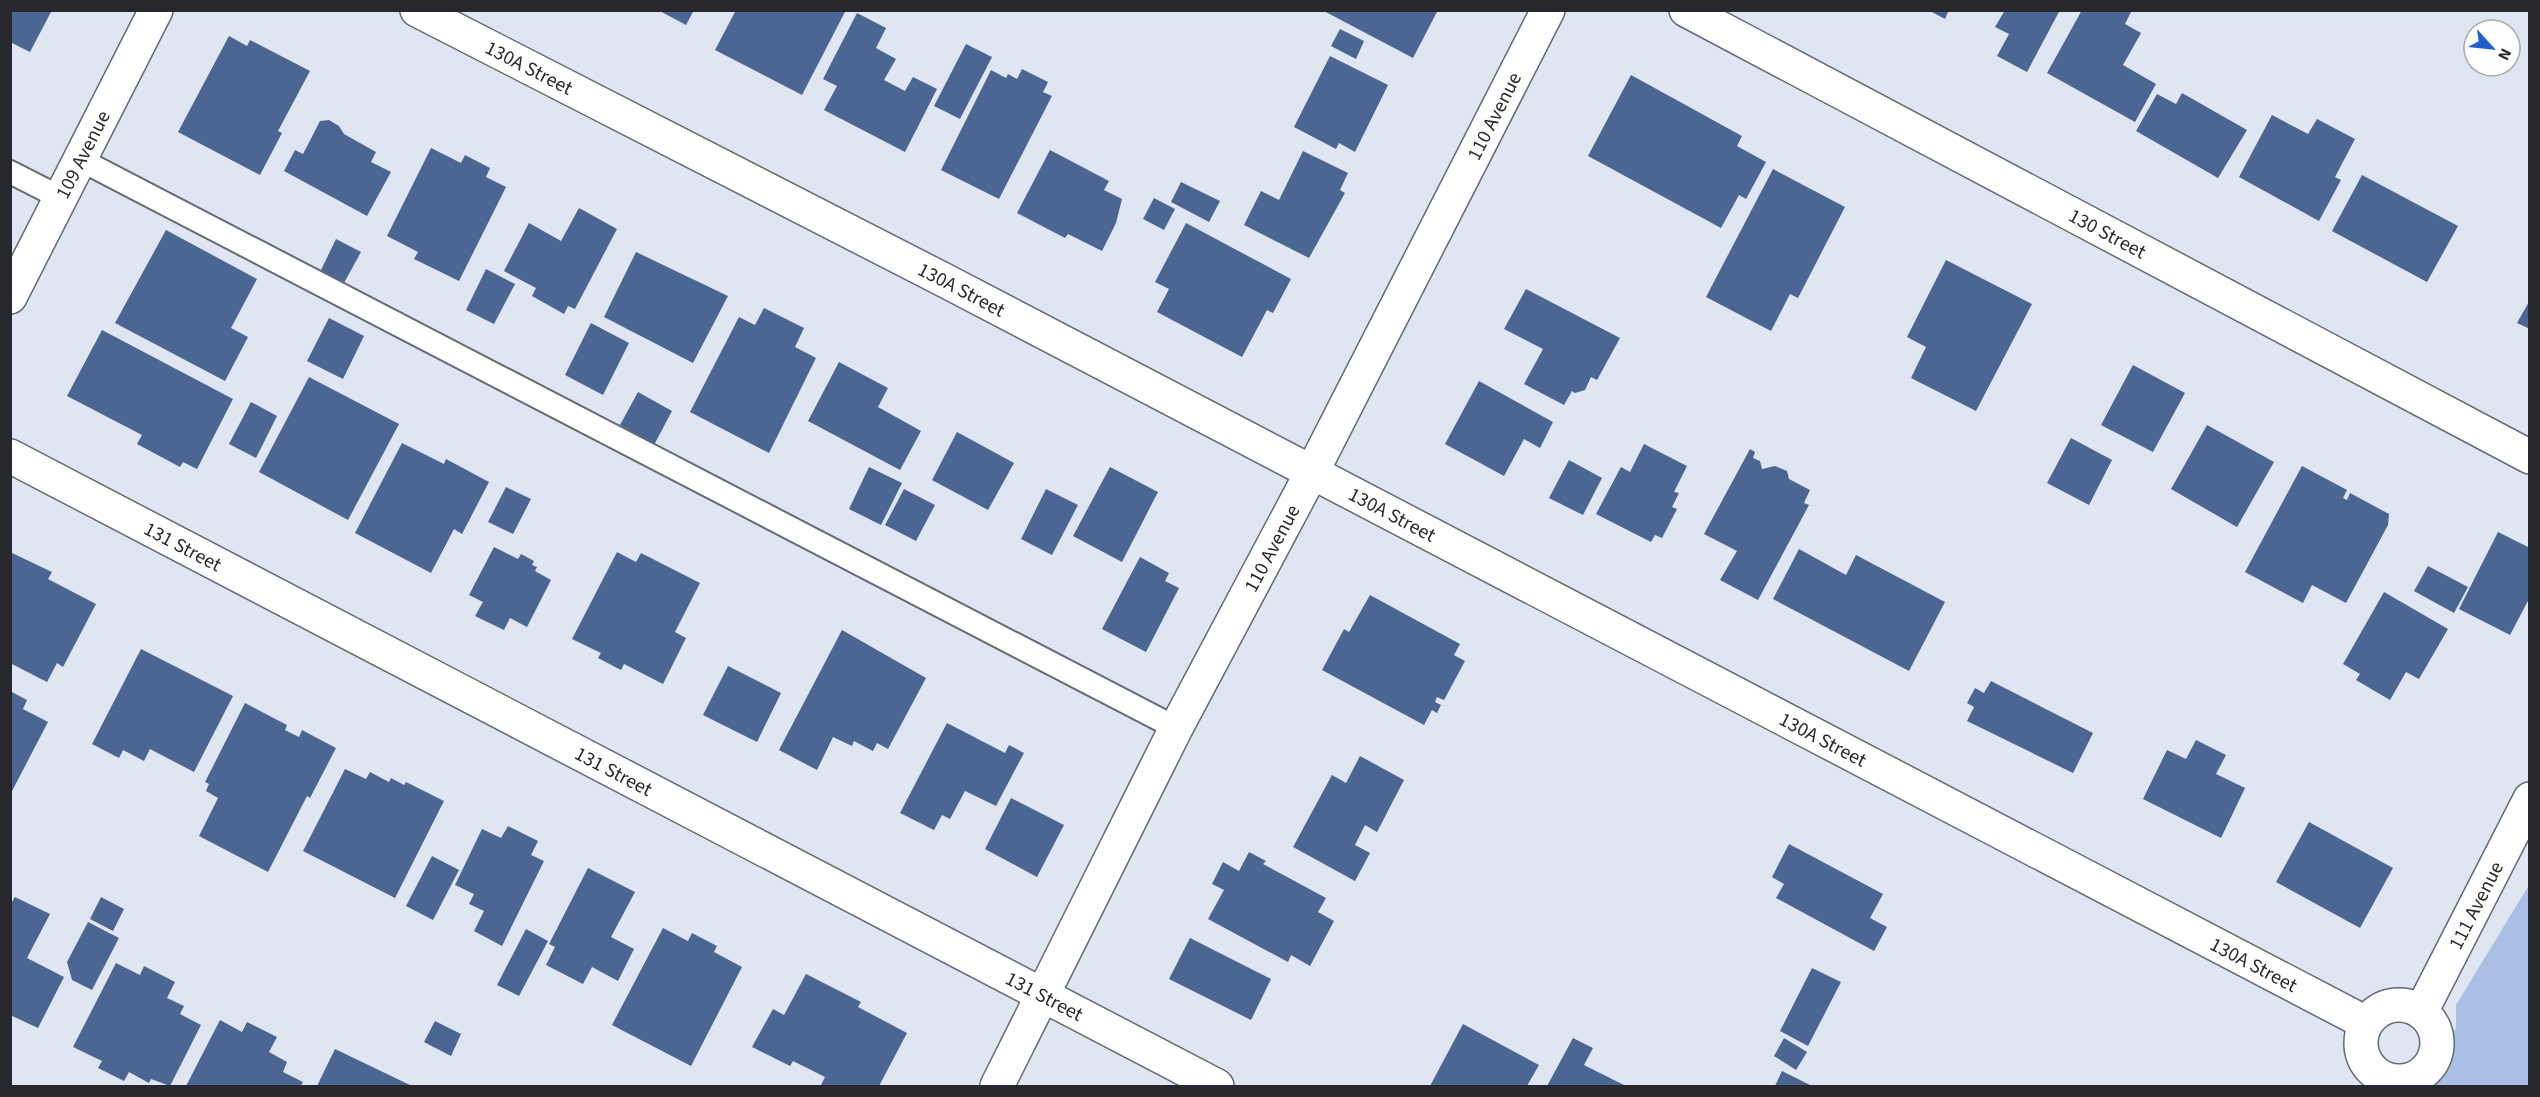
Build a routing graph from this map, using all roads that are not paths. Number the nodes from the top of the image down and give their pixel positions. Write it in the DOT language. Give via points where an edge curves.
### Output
graph roads {
  1 [pos="156,10"];
  2 [pos="417,10"];
  3 [pos="1548,10"];
  4 [pos="1686,10"];
  5 [pos="81,160"];
  6 [pos="10,172"];
  7 [pos="61,198"];
  8 [pos="10,297"];
  9 [pos="10,456"];
  10 [pos="2529,458"];
  11 [pos="1312,472"];
  12 [pos="1176,728"];
  13 [pos="2529,799"];
  14 [pos="1043,995"];
  15 [pos="2421,1012"];
  16 [pos="2366,1023"];
  17 [pos="2381,1083"];
  18 [pos="997,1086"];
  19 [pos="1217,1086"];
  1 -- 5 [label="street, 109 Avenue"];
  2 -- 11 [label="street, 130A Street"];
  3 -- 11 [label="street, 110 Avenue"];
  4 -- 10 [label="street, 130 Street"];
  5 -- 7 [label="street, 109 Avenue"];
  5 -- 12 [label="lane"];
  6 -- 7 [label="lane"];
  7 -- 8 [label="street, 109 Avenue"];
  9 -- 14 [label="street, 131 Street"];
  11 -- 12 [label="street, 110 Avenue"];
  11 -- 16 [label="street, 130A Street"];
  12 -- 14 [label="street, 110 Avenue"];
  13 -- 15 [label="street, 111 Avenue"];
  14 -- 18 [label="street, 110 Avenue"];
  14 -- 19 [label="street, 131 Street"];
  15 -- 16 [label="street" via="2397,1005 2374,1014"];
  15 -- 17 [label="street" via="2436,1032 2435,1057 2428,1068 2408,1081"];
  16 -- 17 [label="street" via="2360,1049"];
}
